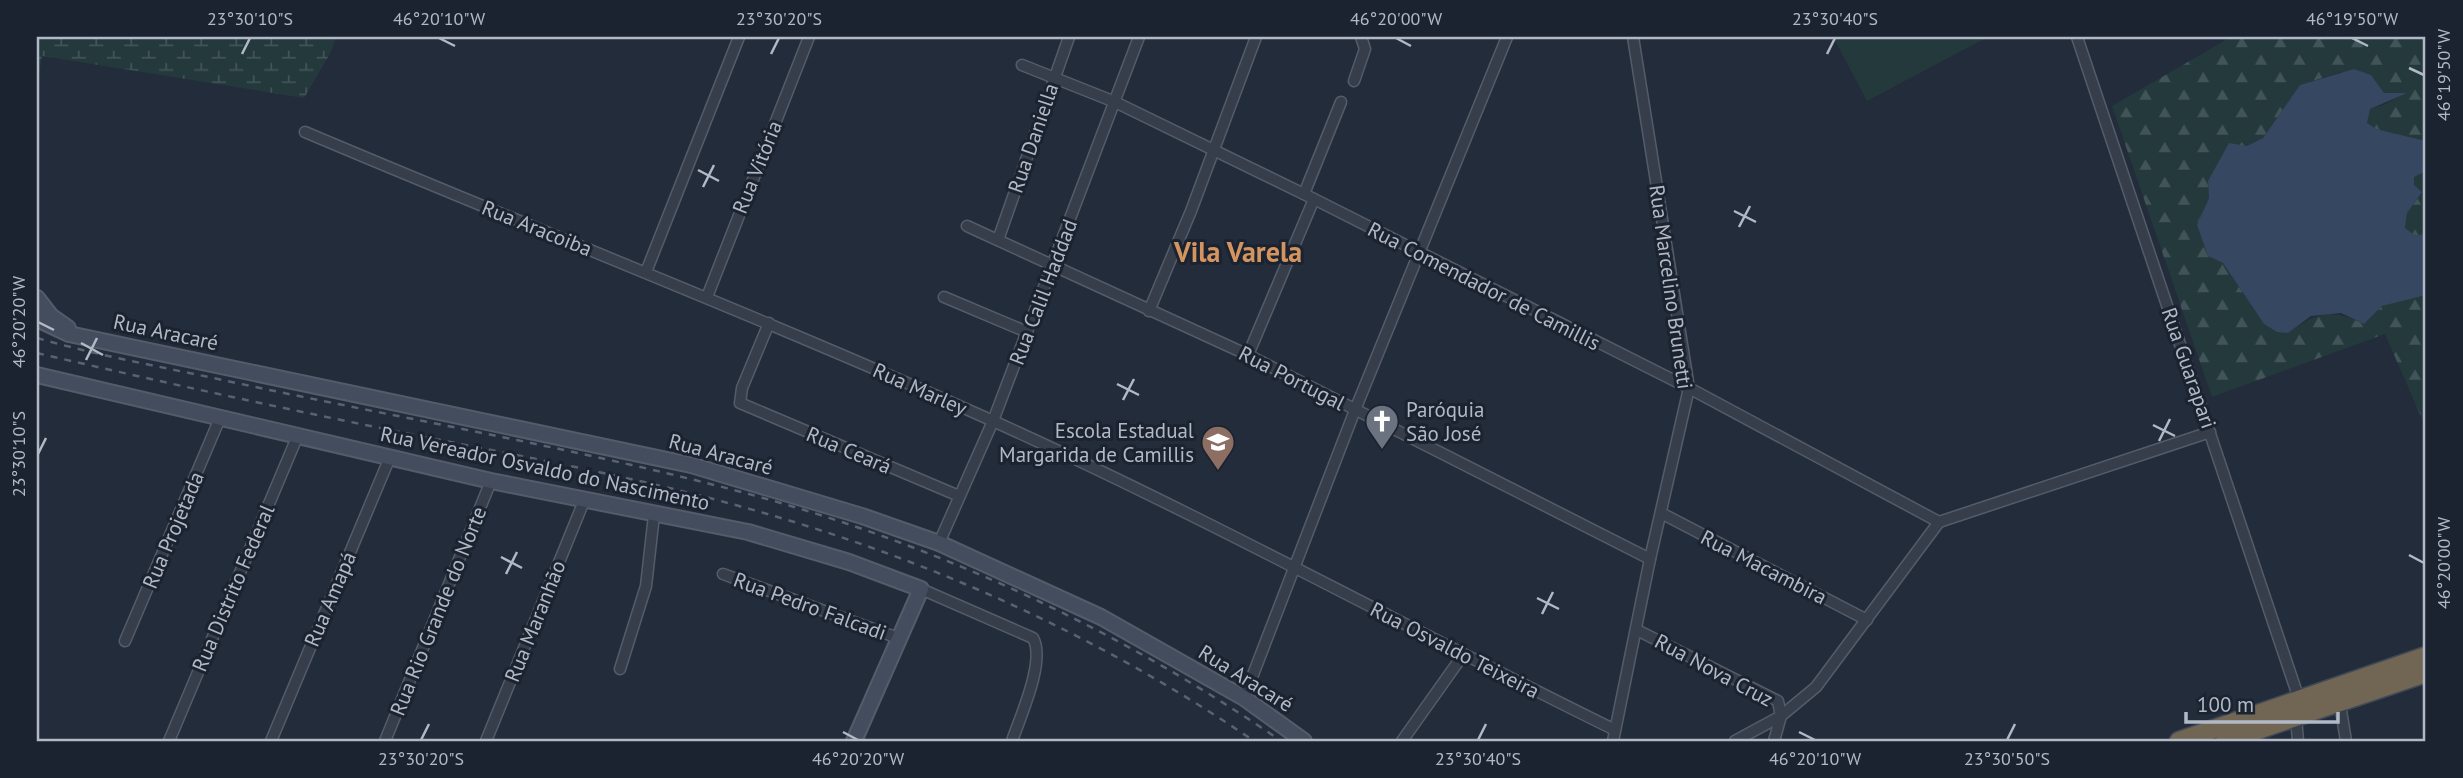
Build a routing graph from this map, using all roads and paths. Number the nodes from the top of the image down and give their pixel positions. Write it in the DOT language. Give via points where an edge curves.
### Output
graph roads {
  1 [pos="739,37"];
  2 [pos="809,37"];
  3 [pos="1069,37"];
  4 [pos="1139,37"];
  5 [pos="1256,37"];
  6 [pos="1361,37"];
  7 [pos="1507,37"];
  8 [pos="1633,37"];
  9 [pos="2077,37"];
  10 [pos="1022,65"];
  11 [pos="1053,76"];
  12 [pos="1354,81"];
  13 [pos="1115,102"];
  14 [pos="1341,102"];
  15 [pos="305,132"];
  16 [pos="1213,149"];
  17 [pos="1309,196"];
  18 [pos="967,226"];
  19 [pos="998,240"];
  20 [pos="1418,254"];
  21 [pos="1053,265"];
  22 [pos="646,272"];
  23 [pos="706,297"];
  24 [pos="944,297"];
  25 [pos="37,298"];
  26 [pos="1149,311"];
  27 [pos="37,319"];
  28 [pos="769,323"];
  29 [pos="1027,332"];
  30 [pos="80,336"];
  31 [pos="1248,355"];
  32 [pos="37,376"];
  33 [pos="1689,388"];
  34 [pos="1355,410"];
  35 [pos="220,418"];
  36 [pos="993,421"];
  37 [pos="2210,432"];
  38 [pos="298,435"];
  39 [pos="390,457"];
  40 [pos="491,481"];
  41 [pos="959,496"];
  42 [pos="584,501"];
  43 [pos="1661,513"];
  44 [pos="654,515"];
  45 [pos="1939,522"];
  46 [pos="939,543"];
  47 [pos="1650,559"];
  48 [pos="1296,569"];
  49 [pos="723,574"];
  50 [pos="921,589"];
  51 [pos="1867,620"];
  52 [pos="1637,630"];
  53 [pos="898,638"];
  54 [pos="125,641"];
  55 [pos="1462,655"];
  56 [pos="2426,656"];
  57 [pos="620,669"];
  58 [pos="2426,673"];
  59 [pos="1244,698"];
  60 [pos="2299,699"];
  61 [pos="2340,704"];
  62 [pos="1781,716"];
  63 [pos="2296,718"];
  64 [pos="1615,730"];
  65 [pos="169,741"];
  66 [pos="271,741"];
  67 [pos="385,741"];
  68 [pos="486,741"];
  69 [pos="854,741"];
  70 [pos="1012,741"];
  71 [pos="1304,741"];
  72 [pos="1402,741"];
  73 [pos="1613,741"];
  74 [pos="1735,741"];
  75 [pos="1774,741"];
  76 [pos="2179,741"];
  77 [pos="2225,741"];
  78 [pos="2298,741"];
  79 [pos="2346,741"];
  1 -- 22 [label="street"];
  2 -- 23 [label="street, Rua Vitória"];
  3 -- 11 [label="street, Rua Daniella"];
  4 -- 13 [label="street, Rua Calil Haddad"];
  5 -- 16 [label="street"];
  6 -- 12 [label="street" via="1365,49"];
  7 -- 20 [label="street"];
  8 -- 33 [label="street, Rua Marcelino Brunetti"];
  9 -- 37 [label="street, Rua Guarapari"];
  10 -- 11 [label="street, Rua Comendador de Camillis"];
  11 -- 13 [label="street, Rua Comendador de Camillis"];
  11 -- 19 [label="street, Rua Daniella"];
  13 -- 16 [label="street, Rua Comendador de Camillis"];
  13 -- 21 [label="street, Rua Calil Haddad"];
  14 -- 17 [label="street"];
  15 -- 22 [label="street, Rua Aracoiba"];
  16 -- 17 [label="street, Rua Comendador de Camillis"];
  16 -- 26 [label="street"];
  17 -- 20 [label="street, Rua Comendador de Camillis"];
  17 -- 31 [label="street"];
  18 -- 19 [label="street, Rua Portugal"];
  19 -- 21 [label="street, Rua Portugal"];
  20 -- 33 [label="street, Rua Comendador de Camillis"];
  20 -- 34 [label="street"];
  21 -- 26 [label="street, Rua Portugal"];
  21 -- 29 [label="street, Rua Calil Haddad"];
  22 -- 23 [label="street, Rua Aracoiba"];
  23 -- 28 [label="street, Rua Aracoiba"];
  24 -- 29 [label="street"];
  25 -- 30 [label="main road, Rua Aracaré" via="51,316"];
  26 -- 31 [label="street, Rua Portugal"];
  27 -- 30 [label="main road, Rua Aracaré"];
  28 -- 36 [label="street, Rua Marley"];
  28 -- 41 [label="street, Rua Ceará" via="740,403"];
  29 -- 36 [label="street, Rua Calil Haddad"];
  30 -- 46 [label="main road, Rua Aracaré" via="691,465"];
  31 -- 34 [label="street, Rua Portugal"];
  32 -- 35 [label="main road, Rua Vereador Osvaldo do Nascimento"];
  33 -- 43 [label="street, Rua Marcelino Brunetti"];
  33 -- 45 [label="street, Rua Comendador de Camillis"];
  34 -- 47 [label="street, Rua Portugal"];
  34 -- 48 [label="street"];
  35 -- 38 [label="main road, Rua Vereador Osvaldo do Nascimento"];
  35 -- 54 [label="street, Rua Projetada"];
  36 -- 41 [label="street, Rua Calil Haddad"];
  36 -- 48 [label="street, Rua Marley"];
  37 -- 45 [label="street"];
  37 -- 60 [label="street, Rua Guarapari"];
  38 -- 39 [label="main road, Rua Vereador Osvaldo do Nascimento"];
  38 -- 65 [label="street, Rua Distrito Federal"];
  39 -- 40 [label="main road, Rua Vereador Osvaldo do Nascimento"];
  39 -- 66 [label="street, Rua Amapá"];
  40 -- 42 [label="main road, Rua Vereador Osvaldo do Nascimento"];
  40 -- 67 [label="street, Rua Rio Grande do Norte"];
  41 -- 46 [label="street, Rua Calil Haddad"];
  42 -- 44 [label="main road, Rua Vereador Osvaldo do Nascimento"];
  42 -- 68 [label="street, Rua Maranhão"];
  43 -- 47 [label="street, Rua Marcelino Brunetti"];
  43 -- 51 [label="street, Rua Macambira"];
  44 -- 50 [label="main road, Rua Vereador Osvaldo do Nascimento" via="788,542"];
  44 -- 57 [label="street" via="646,586"];
  45 -- 51 [label="street"];
  46 -- 59 [label="main road, Rua Aracaré" via="1101,617"];
  47 -- 52 [label="street, Rua Marcelino Brunetti"];
  48 -- 55 [label="street, Rua Osvaldo Teixeira"];
  48 -- 59 [label="street"];
  49 -- 53 [label="street, Rua Pedro Falcadi"];
  50 -- 53 [label="main road"];
  50 -- 70 [label="street, Rua Vereador Osvaldo do Nascimento" via="1033,638 1038,650 1036,668"];
  51 -- 62 [label="street" via="1816,687"];
  52 -- 62 [label="street, Rua Nova Cruz" via="1773,697"];
  52 -- 64 [label="street, Rua Marcelino Brunetti"];
  53 -- 69 [label="main road"];
  55 -- 64 [label="street, Rua Osvaldo Teixeira"];
  55 -- 72 [label="street"];
  56 -- 60 [label="highway"];
  58 -- 61 [label="highway"];
  59 -- 71 [label="main road, Rua Aracaré"];
  60 -- 76 [label="highway"];
  61 -- 63 [label="highway"];
  61 -- 79 [label="street"];
  62 -- 74 [label="street"];
  62 -- 75 [label="street"];
  63 -- 77 [label="highway"];
  63 -- 78 [label="street"];
  64 -- 73 [label="street, Rua Marcelino Brunetti"];
}
